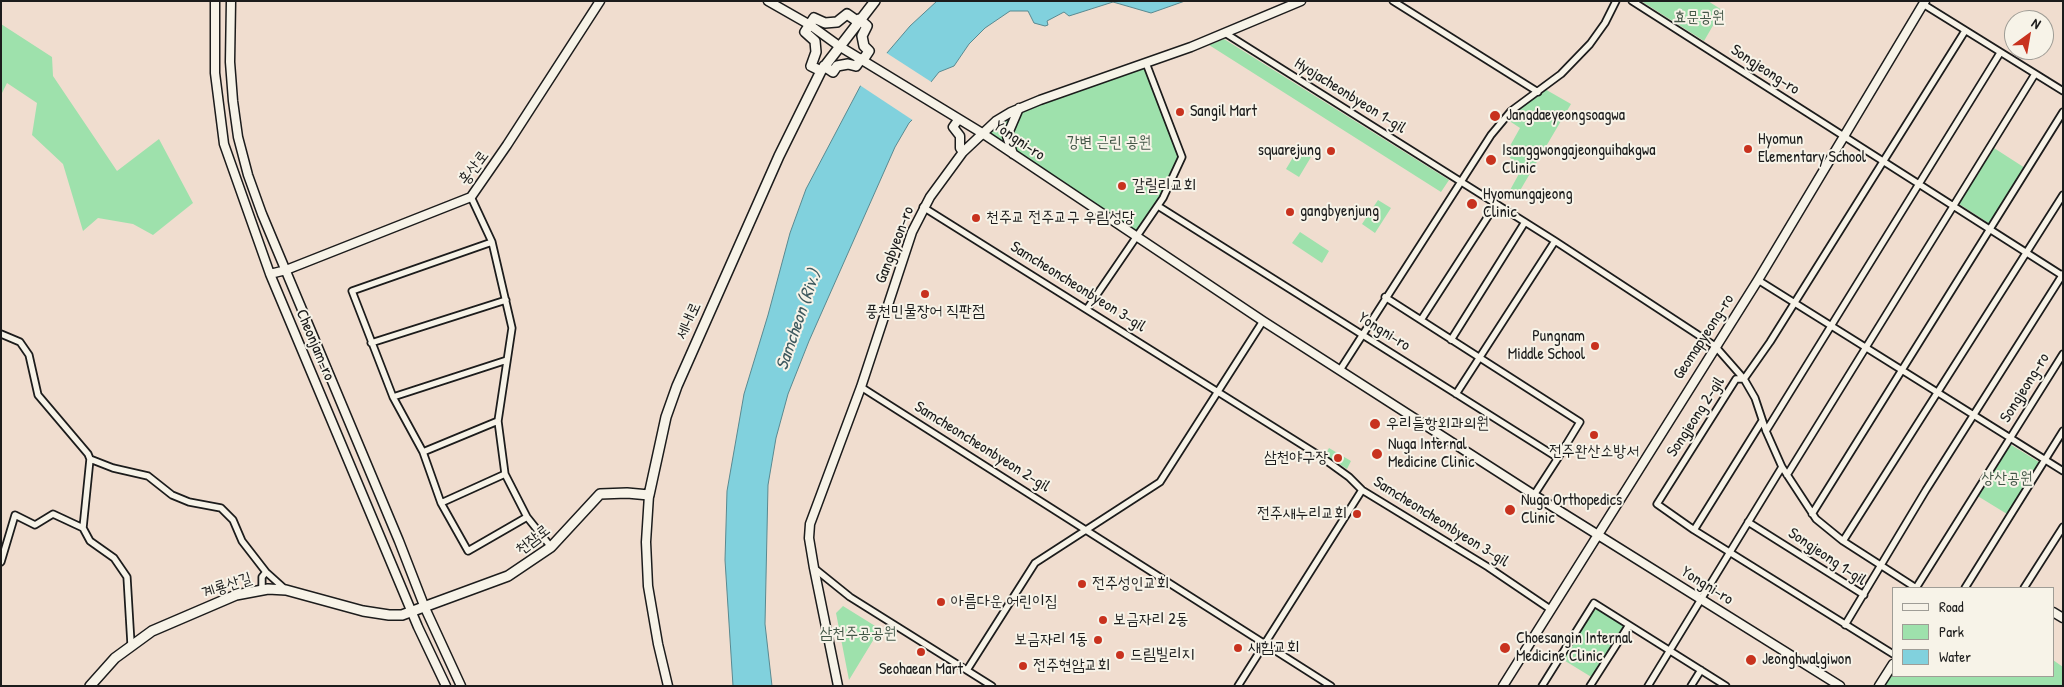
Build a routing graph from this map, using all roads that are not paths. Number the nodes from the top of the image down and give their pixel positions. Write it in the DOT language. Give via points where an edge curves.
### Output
graph roads {
  1 [pos="215,1"];
  2 [pos="231,1"];
  3 [pos="600,1"];
  4 [pos="768,1"];
  5 [pos="874,1"];
  6 [pos="1301,1"];
  7 [pos="1393,1"];
  8 [pos="1616,1"];
  9 [pos="1632,1"];
  10 [pos="1924,3"];
  11 [pos="858,20"];
  12 [pos="810,25"];
  13 [pos="1965,31"];
  14 [pos="1225,33"];
  15 [pos="839,46"];
  16 [pos="2000,53"];
  17 [pos="862,60"];
  18 [pos="1146,63"];
  19 [pos="823,69"];
  20 [pos="2035,74"];
  21 [pos="2063,91"];
  22 [pos="1538,92"];
  23 [pos="1019,108"];
  24 [pos="2063,112"];
  25 [pos="958,120"];
  26 [pos="980,132"];
  27 [pos="1843,136"];
  28 [pos="962,150"];
  29 [pos="1013,154"];
  30 [pos="1882,163"];
  31 [pos="1460,182"];
  32 [pos="1918,185"];
  33 [pos="471,196"];
  34 [pos="2063,196"];
  35 [pos="1496,204"];
  36 [pos="1158,206"];
  37 [pos="924,207"];
  38 [pos="1953,207"];
  39 [pos="1525,222"];
  40 [pos="1990,230"];
  41 [pos="1137,237"];
  42 [pos="1555,241"];
  43 [pos="492,242"];
  44 [pos="2026,253"];
  45 [pos="286,270"];
  46 [pos="270,274"];
  47 [pos="2062,275"];
  48 [pos="1758,280"];
  49 [pos="1385,297"];
  50 [pos="506,300"];
  51 [pos="1795,302"];
  52 [pos="1087,309"];
  53 [pos="1421,320"];
  54 [pos="1263,321"];
  55 [pos="1831,325"];
  56 [pos="1,334"];
  57 [pos="1361,334"];
  58 [pos="1451,340"];
  59 [pos="371,342"];
  60 [pos="1715,346"];
  61 [pos="1866,347"];
  62 [pos="2063,354"];
  63 [pos="1480,358"];
  64 [pos="507,360"];
  65 [pos="1340,370"];
  66 [pos="1902,370"];
  67 [pos="1744,379"];
  68 [pos="861,387"];
  69 [pos="1218,392"];
  70 [pos="1938,392"];
  71 [pos="1456,394"];
  72 [pos="393,397"];
  73 [pos="1974,414"];
  74 [pos="498,421"];
  75 [pos="1762,421"];
  76 [pos="1766,431"];
  77 [pos="2063,431"];
  78 [pos="2010,437"];
  79 [pos="422,452"];
  80 [pos="1558,458"];
  81 [pos="90,459"];
  82 [pos="2045,459"];
  83 [pos="1782,467"];
  84 [pos="2063,471"];
  85 [pos="505,474"];
  86 [pos="1787,475"];
  87 [pos="1362,490"];
  88 [pos="1534,494"];
  89 [pos="650,495"];
  90 [pos="441,503"];
  91 [pos="1963,511"];
  92 [pos="1812,514"];
  93 [pos="527,517"];
  94 [pos="1748,522"];
  95 [pos="2063,527"];
  96 [pos="83,528"];
  97 [pos="1694,530"];
  98 [pos="1088,531"];
  99 [pos="1597,534"];
  100 [pos="1843,541"];
  101 [pos="551,547"];
  102 [pos="1731,552"];
  103 [pos="1,562"];
  104 [pos="1879,566"];
  105 [pos="814,568"];
  106 [pos="266,572"];
  107 [pos="1914,587"];
  108 [pos="1917,587"];
  109 [pos="1966,587"];
  110 [pos="2025,587"];
  111 [pos="262,590"];
  112 [pos="286,590"];
  113 [pos="1864,595"];
  114 [pos="1702,600"];
  115 [pos="425,608"];
  116 [pos="1550,609"];
  117 [pos="413,611"];
  118 [pos="1629,625"];
  119 [pos="1845,625"];
  120 [pos="131,644"];
  121 [pos="1265,644"];
  122 [pos="1670,651"];
  123 [pos="1892,653"];
  124 [pos="1892,666"];
  125 [pos="967,670"];
  126 [pos="1701,670"];
  127 [pos="1591,685"];
  128 [pos="90,686"];
  129 [pos="446,686"];
  130 [pos="461,686"];
  131 [pos="668,686"];
  132 [pos="838,686"];
  133 [pos="992,686"];
  134 [pos="1238,686"];
  135 [pos="1331,686"];
  136 [pos="1503,686"];
  137 [pos="1542,686"];
  138 [pos="1648,686"];
  139 [pos="1692,686"];
  140 [pos="1726,686"];
  141 [pos="1840,686"];
  142 [pos="1880,686"];
  1 -- 46 [label="street, Cheonjam-ro" via="215,73 224,144"];
  2 -- 45 [label="street, Cheonjam-ro" via="230,62 238,137 260,206"];
  3 -- 33 [label="street, 홍산로"];
  4 -- 12 [label="street, Yongni-ro"];
  5 -- 11 [label="main road, 세내로"];
  6 -- 14 [label="street, Gangbyeon-ro"];
  7 -- 22 [label="street"];
  8 -- 22 [label="street" via="1590,44"];
  9 -- 27 [label="street, Songjeong-ro"];
  10 -- 13 [label="street"];
  10 -- 27 [label="street, Geomapyeong-ro"];
  11 -- 12 [label="main road" via="847,14 837,22 825,23 814,18"];
  11 -- 15 [label="main road, 세내로"];
  11 -- 17 [label="main road" via="867,26 862,36 869,52"];
  12 -- 15 [label="street, Yongni-ro"];
  12 -- 19 [label="main road" via="805,32 814,41 816,52 811,66"];
  13 -- 16 [label="street"];
  13 -- 30 [label="street"];
  14 -- 18 [label="street, Gangbyeon-ro"];
  14 -- 31 [label="street, Hyojacheonbyeon 1-gil"];
  15 -- 17 [label="street, Yongni-ro"];
  15 -- 19 [label="main road, 세내로"];
  16 -- 20 [label="street"];
  16 -- 32 [label="street"];
  17 -- 19 [label="main road" via="856,66 837,66 833,72"];
  17 -- 25 [label="street, Yongni-ro"];
  18 -- 23 [label="street, Gangbyeon-ro"];
  18 -- 36 [label="street" via="1182,157"];
  19 -- 89 [label="main road, 세내로" via="780,156 677,386 666,417"];
  20 -- 21 [label="street"];
  20 -- 38 [label="street"];
  22 -- 31 [label="street" via="1511,111"];
  23 -- 26 [label="street, Gangbyeon-ro"];
  23 -- 29 [label="street" via="1007,136"];
  24 -- 40 [label="street"];
  25 -- 26 [label="street, Yongni-ro"];
  25 -- 28 [label="street" via="952,128 960,136"];
  26 -- 28 [label="street, Gangbyeon-ro"];
  26 -- 29 [label="street, Yongni-ro"];
  27 -- 30 [label="street, Songjeong-ro"];
  27 -- 48 [label="street, Geomapyeong-ro"];
  28 -- 37 [label="street, Gangbyeon-ro"];
  29 -- 41 [label="street, Yongni-ro"];
  30 -- 32 [label="street, Songjeong-ro"];
  30 -- 51 [label="street"];
  31 -- 35 [label="street, Hyojacheonbyeon 1-gil"];
  31 -- 49 [label="street"];
  32 -- 38 [label="street, Songjeong-ro"];
  32 -- 55 [label="street"];
  33 -- 43 [label="street"];
  33 -- 45 [label="street, 홍산로"];
  34 -- 44 [label="street"];
  35 -- 39 [label="street, Hyojacheonbyeon 1-gil"];
  35 -- 53 [label="street"];
  36 -- 41 [label="street"];
  36 -- 57 [label="street, Yongni-ro"];
  37 -- 52 [label="street, Samcheoncheonbyeon 3-gil"];
  37 -- 68 [label="street, Gangbyeon-ro" via="912,232"];
  38 -- 40 [label="street, Songjeong-ro"];
  38 -- 61 [label="street"];
  39 -- 42 [label="street, Hyojacheonbyeon 1-gil"];
  39 -- 58 [label="street"];
  40 -- 44 [label="street, Songjeong-ro"];
  40 -- 66 [label="street"];
  41 -- 52 [label="street"];
  41 -- 54 [label="street, Yongni-ro"];
  42 -- 60 [label="street, Hyojacheonbyeon 1-gil"];
  42 -- 63 [label="street"];
  43 -- 50 [label="street"];
  43 -- 59 [label="street" via="352,291"];
  44 -- 47 [label="street, Songjeong-ro"];
  44 -- 70 [label="street"];
  45 -- 46 [label="street, 홍산로"];
  45 -- 115 [label="street, Cheonjam-ro"];
  46 -- 117 [label="street, Cheonjam-ro"];
  47 -- 73 [label="street, Songjeong-ro"];
  48 -- 51 [label="street"];
  48 -- 60 [label="street, Geomapyeong-ro"];
  49 -- 53 [label="street"];
  49 -- 57 [label="street"];
  50 -- 59 [label="street"];
  50 -- 64 [label="street" via="512,328"];
  51 -- 55 [label="street"];
  51 -- 67 [label="street, Songjeong 2-gil"];
  52 -- 69 [label="street, Samcheoncheonbyeon 3-gil"];
  53 -- 58 [label="street"];
  54 -- 65 [label="street, Yongni-ro"];
  54 -- 69 [label="street"];
  55 -- 61 [label="street"];
  55 -- 76 [label="street"];
  56 -- 81 [label="street" via="20,342 29,355 38,395"];
  57 -- 65 [label="street"];
  57 -- 71 [label="street, Yongni-ro"];
  58 -- 63 [label="street"];
  59 -- 72 [label="street"];
  60 -- 67 [label="street, Songjeong 2-gil"];
  60 -- 99 [label="street, Geomapyeong-ro"];
  61 -- 66 [label="street"];
  61 -- 86 [label="street"];
  62 -- 78 [label="street, Songjeong-ro"];
  63 -- 71 [label="street"];
  63 -- 80 [label="street" via="1580,422"];
  64 -- 72 [label="street"];
  64 -- 74 [label="street"];
  65 -- 88 [label="street, Yongni-ro"];
  66 -- 70 [label="street"];
  66 -- 92 [label="street"];
  67 -- 75 [label="street, Songjeong 2-gil" via="1755,398"];
  67 -- 97 [label="street, Songjeong 2-gil" via="1736,379 1657,504"];
  68 -- 98 [label="street, Samcheoncheonbyeon 2-gil"];
  68 -- 105 [label="street, Gangbyeon-ro" via="810,524"];
  69 -- 87 [label="street, Samcheoncheonbyeon 3-gil" via="1327,461"];
  69 -- 98 [label="street" via="1160,482"];
  70 -- 73 [label="street"];
  70 -- 100 [label="street"];
  71 -- 80 [label="street, Yongni-ro"];
  72 -- 79 [label="street"];
  73 -- 78 [label="street"];
  73 -- 104 [label="street, Songjeong-ro"];
  74 -- 79 [label="street"];
  74 -- 85 [label="street"];
  75 -- 76 [label="street, Songjeong 2-gil"];
  75 -- 97 [label="street"];
  76 -- 83 [label="street, Songjeong 2-gil"];
  77 -- 82 [label="street"];
  78 -- 82 [label="street"];
  78 -- 91 [label="street, Songjeong-ro"];
  79 -- 90 [label="street"];
  80 -- 88 [label="street"];
  81 -- 96 [label="street"];
  81 -- 106 [label="street" via="148,476 172,495 189,502 221,508 233,520 242,541"];
  82 -- 84 [label="street"];
  82 -- 109 [label="street"];
  83 -- 86 [label="street, Songjeong 2-gil"];
  83 -- 94 [label="street"];
  85 -- 90 [label="street"];
  85 -- 93 [label="street"];
  86 -- 92 [label="street, Songjeong 2-gil"];
  87 -- 116 [label="street, Samcheoncheonbyeon 3-gil"];
  87 -- 121 [label="street"];
  88 -- 99 [label="street, Yongni-ro"];
  89 -- 101 [label="main road, 천잠로" via="627,492 600,494"];
  89 -- 131 [label="street, 세내로" via="646,542 648,586"];
  90 -- 93 [label="street" via="468,551"];
  91 -- 108 [label="street, Songjeong 2-gil"];
  92 -- 100 [label="street, Songjeong 2-gil"];
  93 -- 101 [label="street"];
  94 -- 102 [label="street"];
  94 -- 113 [label="street, Songjeong 1-gil"];
  95 -- 110 [label="street"];
  96 -- 103 [label="street" via="53,514 36,525 15,515"];
  96 -- 120 [label="street" via="90,541 114,558 127,577"];
  97 -- 102 [label="street"];
  98 -- 121 [label="street, Samcheoncheonbyeon 2-gil"];
  98 -- 125 [label="street" via="1035,563"];
  99 -- 114 [label="street, Yongni-ro"];
  99 -- 116 [label="street, Geomapyeong-ro"];
  100 -- 104 [label="street, Songjeong 2-gil"];
  101 -- 115 [label="main road, 천잠로" via="508,576"];
  102 -- 114 [label="street"];
  102 -- 119 [label="street"];
  104 -- 107 [label="street, Songjeong 2-gil"];
  104 -- 113 [label="street"];
  105 -- 125 [label="street" via="850,597"];
  105 -- 132 [label="street, Gangbyeon-ro"];
  106 -- 111 [label="street" via="262,577"];
  106 -- 112 [label="street"];
  111 -- 112 [label="main road, 계룡산길"];
  111 -- 120 [label="main road, 계룡산길" via="228,599 152,631"];
  112 -- 117 [label="main road, 계룡산길" via="389,616"];
  113 -- 119 [label="street, Songjeong 1-gil"];
  114 -- 122 [label="street"];
  114 -- 141 [label="street, Yongni-ro"];
  115 -- 117 [label="main road, 계룡산길"];
  115 -- 130 [label="street, Cheonjam-ro"];
  116 -- 136 [label="street, Geomapyeong-ro"];
  117 -- 129 [label="street, Cheonjam-ro"];
  118 -- 122 [label="street"];
  118 -- 127 [label="street"];
  118 -- 137 [label="street" via="1594,603"];
  119 -- 123 [label="street"];
  120 -- 128 [label="main road, 계룡산길"];
  121 -- 134 [label="street"];
  121 -- 135 [label="street, Samcheoncheonbyeon 2-gil"];
  122 -- 126 [label="street"];
  122 -- 138 [label="street"];
  124 -- 142 [label="street"];
  125 -- 133 [label="street"];
  126 -- 139 [label="street"];
  126 -- 140 [label="street"];
}
